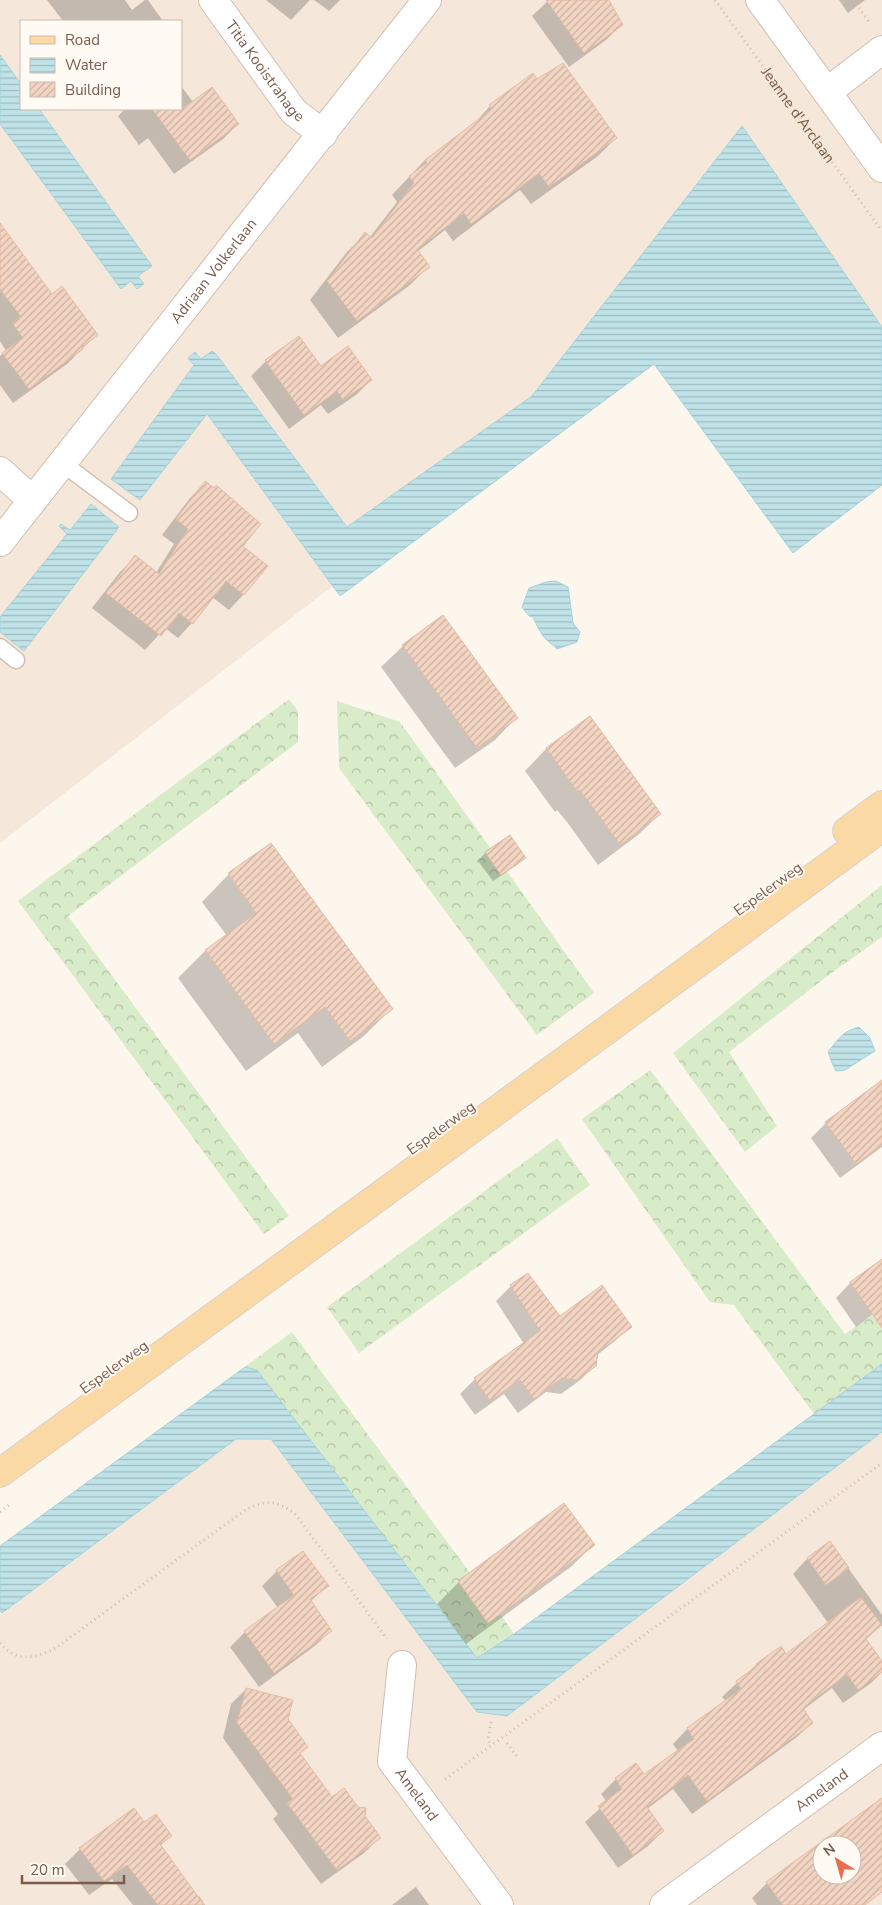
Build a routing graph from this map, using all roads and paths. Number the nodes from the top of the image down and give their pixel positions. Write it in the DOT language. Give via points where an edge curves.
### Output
graph roads {
  1 [pos="213,0"];
  2 [pos="427,0"];
  3 [pos="715,0"];
  4 [pos="760,0"];
  5 [pos="853,0"];
  6 [pos="878,40"];
  7 [pos="827,92"];
  8 [pos="323,134"];
  9 [pos="882,168"];
  10 [pos="882,231"];
  11 [pos="62,463"];
  12 [pos="0,471"];
  13 [pos="32,500"];
  14 [pos="129,513"];
  15 [pos="0,542"];
  16 [pos="0,647"];
  17 [pos="16,660"];
  18 [pos="882,805"];
  19 [pos="882,827"];
  20 [pos="882,843"];
  21 [pos="820,873"];
  22 [pos="0,1450"];
  23 [pos="882,1463"];
  24 [pos="0,1473"];
  25 [pos="0,1643"];
  26 [pos="402,1664"];
  27 [pos="491,1722"];
  28 [pos="507,1743"];
  29 [pos="492,1746"];
  30 [pos="882,1746"];
  31 [pos="518,1758"];
  32 [pos="439,1784"];
  33 [pos="499,1905"];
  34 [pos="664,1905"];
  1 -- 8 [label="street, Titia Kooistrahage" via="294,112"];
  2 -- 8 [label="street, Adriaan Volkerlaan"];
  3 -- 10 [label="path, Jeanne d'Arclaan"];
  4 -- 7 [label="street"];
  5 -- 6 [label="path"];
  6 -- 7 [label="street"];
  7 -- 9 [label="street"];
  8 -- 11 [label="street, Adriaan Volkerlaan"];
  11 -- 13 [label="street, Adriaan Volkerlaan"];
  11 -- 14 [label="lane"];
  12 -- 13 [label="street"];
  13 -- 15 [label="street, Adriaan Volkerlaan"];
  16 -- 17 [label="lane"];
  18 -- 22 [label="main road, Espelerweg"];
  19 -- 21 [label="main road, Espelerweg"];
  20 -- 21 [label="lane, Espelerweg"];
  21 -- 24 [label="main road, Espelerweg"];
  23 -- 29 [label="path"];
  25 -- 26 [label="path" via="9,1652 25,1658 54,1649 244,1511 266,1502 287,1507 296,1515 402,1659"];
  26 -- 33 [label="street, Ameland" via="392,1760"];
  27 -- 29 [label="path" via="488,1740"];
  28 -- 31 [label="path"];
  29 -- 32 [label="path"];
  30 -- 34 [label="street, Ameland"];
}
